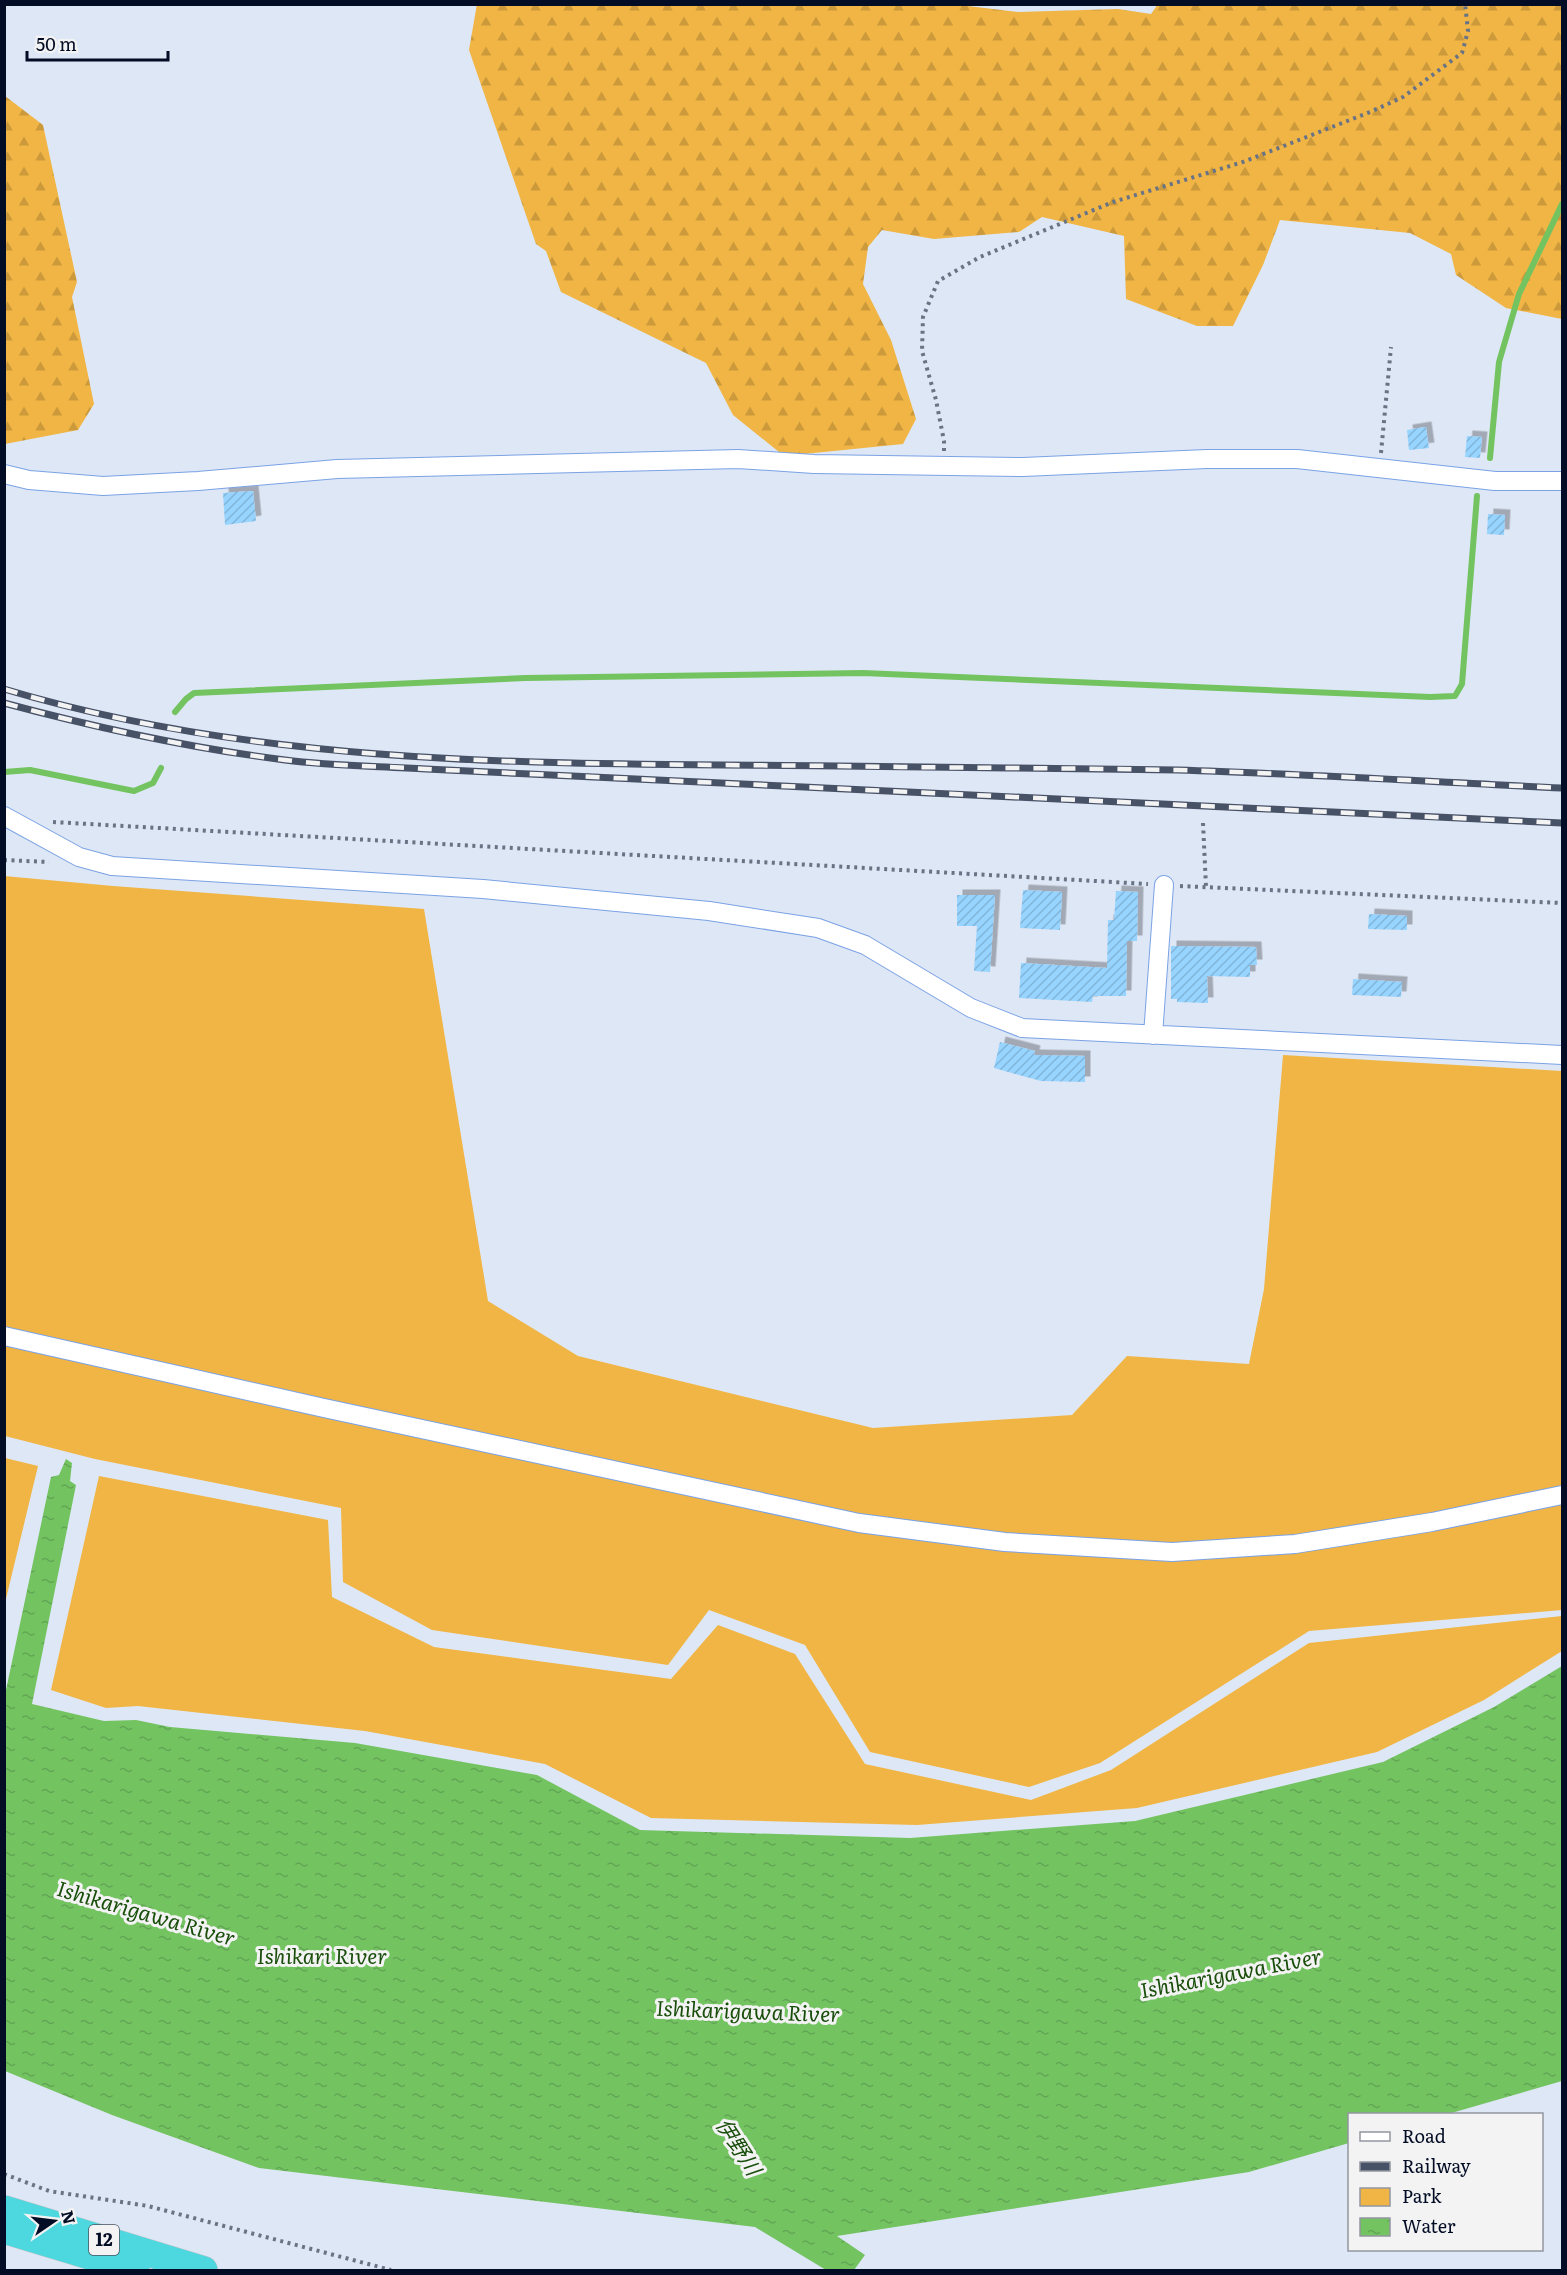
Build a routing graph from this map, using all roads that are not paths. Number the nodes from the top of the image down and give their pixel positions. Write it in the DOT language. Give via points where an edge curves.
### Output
graph roads {
  1 [pos="4,474"];
  2 [pos="1563,481"];
  3 [pos="4,816"];
  4 [pos="1164,885"];
  5 [pos="1153,1035"];
  6 [pos="1563,1055"];
  7 [pos="4,1336"];
  8 [pos="1563,1495"];
  9 [pos="4,2209"];
  10 [pos="4,2230"];
  11 [pos="136,2271"];
  12 [pos="204,2271"];
  1 -- 2 [label="street" via="103,486 338,470 738,459 1023,467 1297,459 1495,481"];
  3 -- 5 [label="street" via="79,857 112,866 483,890 697,910 818,928 865,945 971,1008 1022,1028"];
  4 -- 5 [label="street"];
  5 -- 6 [label="street"];
  7 -- 8 [label="street" via="859,1523 1005,1542 1172,1552 1295,1544"];
  9 -- 12 [label="highway, 12"];
  10 -- 11 [label="highway, 12"];
}
